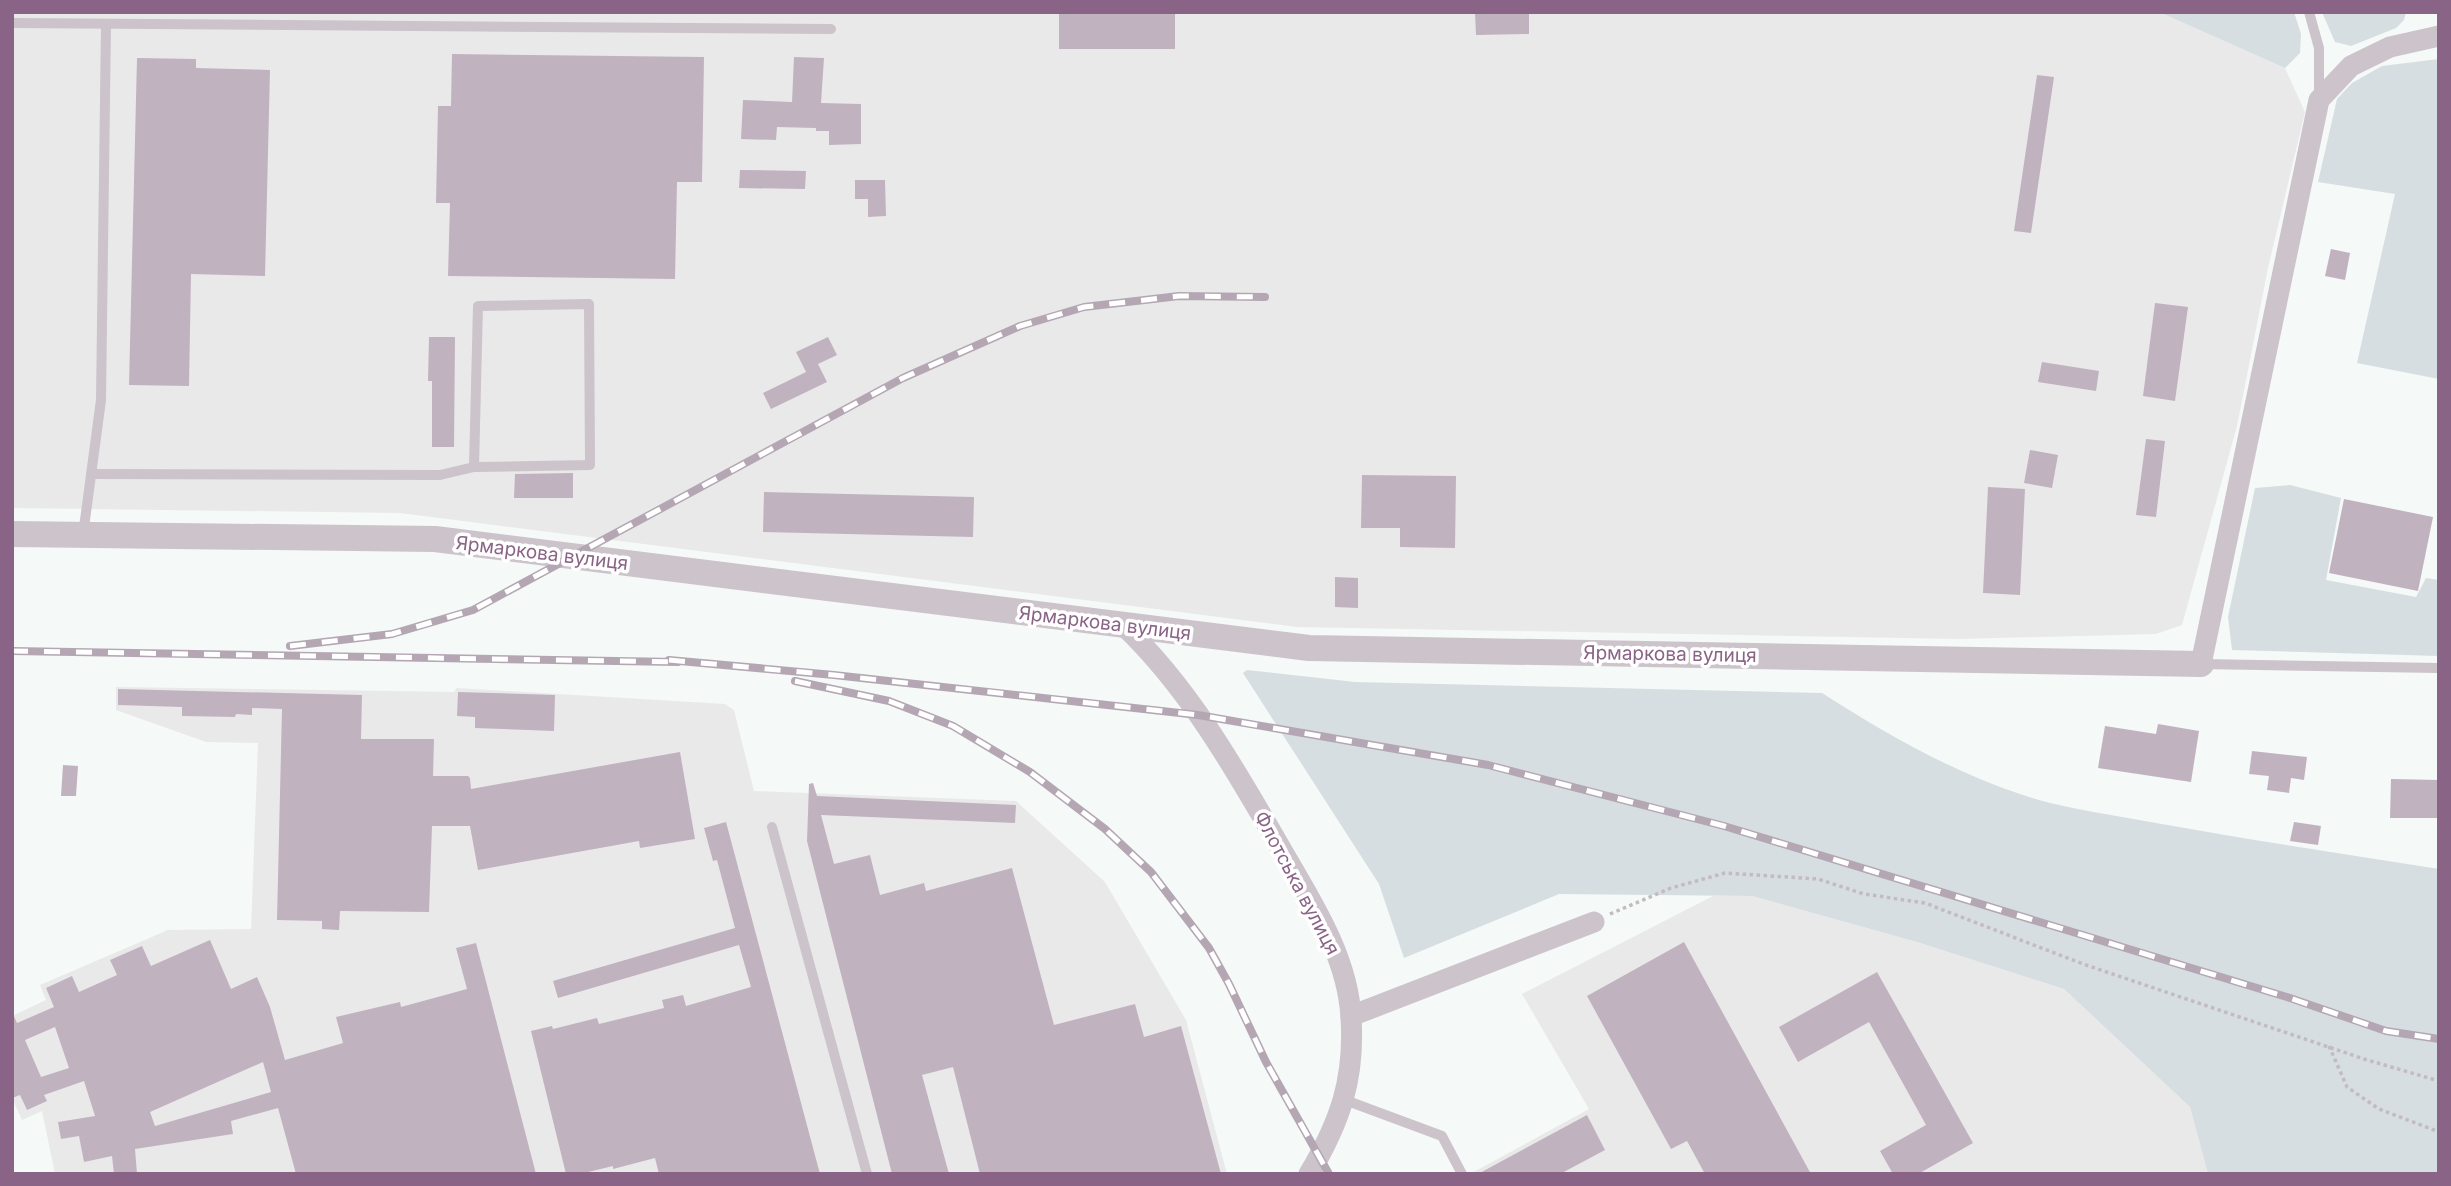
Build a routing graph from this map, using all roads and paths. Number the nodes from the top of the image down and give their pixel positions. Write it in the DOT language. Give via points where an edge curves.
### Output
graph roads {
  1 [pos="2309,12"];
  2 [pos="12,23"];
  3 [pos="106,24"];
  4 [pos="831,29"];
  5 [pos="2439,36"];
  6 [pos="2319,100"];
  7 [pos="474,467"];
  8 [pos="92,474"];
  9 [pos="12,534"];
  10 [pos="83,535"];
  11 [pos="1124,626"];
  12 [pos="2201,664"];
  13 [pos="2439,668"];
  14 [pos="772,827"];
  15 [pos="1594,922"];
  16 [pos="1351,1016"];
  17 [pos="2329,1046"];
  18 [pos="2439,1081"];
  19 [pos="1345,1100"];
  20 [pos="2439,1132"];
  21 [pos="867,1174"];
  22 [pos="1309,1174"];
  23 [pos="1462,1174"];
  1 -- 6 [label="lane" via="2319,48"];
  2 -- 3 [label="lane"];
  3 -- 4 [label="lane"];
  3 -- 8 [label="lane" via="101,400"];
  5 -- 6 [label="street" via="2390,47 2351,66"];
  6 -- 12 [label="street"];
  7 -- 7 [label="lane" via="478,306 589,304 590,465"];
  7 -- 8 [label="lane" via="440,475"];
  8 -- 10 [label="lane"];
  9 -- 10 [label="street, Ярмаркова вулиця"];
  10 -- 11 [label="street, Ярмаркова вулиця" via="435,539"];
  11 -- 12 [label="street, Ярмаркова вулиця" via="1309,648"];
  11 -- 16 [label="street, Флотська вулиця" via="1156,657 1236,771 1334,948 1345,977"];
  12 -- 13 [label="lane"];
  14 -- 21 [label="lane"];
  15 -- 16 [label="street"];
  15 -- 17 [label="path" via="1671,888 1725,873 1818,879 1864,894 1924,903 2082,964"];
  16 -- 19 [label="street, Флотська вулиця" via="1352,1061"];
  17 -- 18 [label="path"];
  17 -- 20 [label="path" via="2347,1087 2379,1109"];
  19 -- 22 [label="street, Флотська вулиця"];
  19 -- 23 [label="lane" via="1442,1136"];
}
